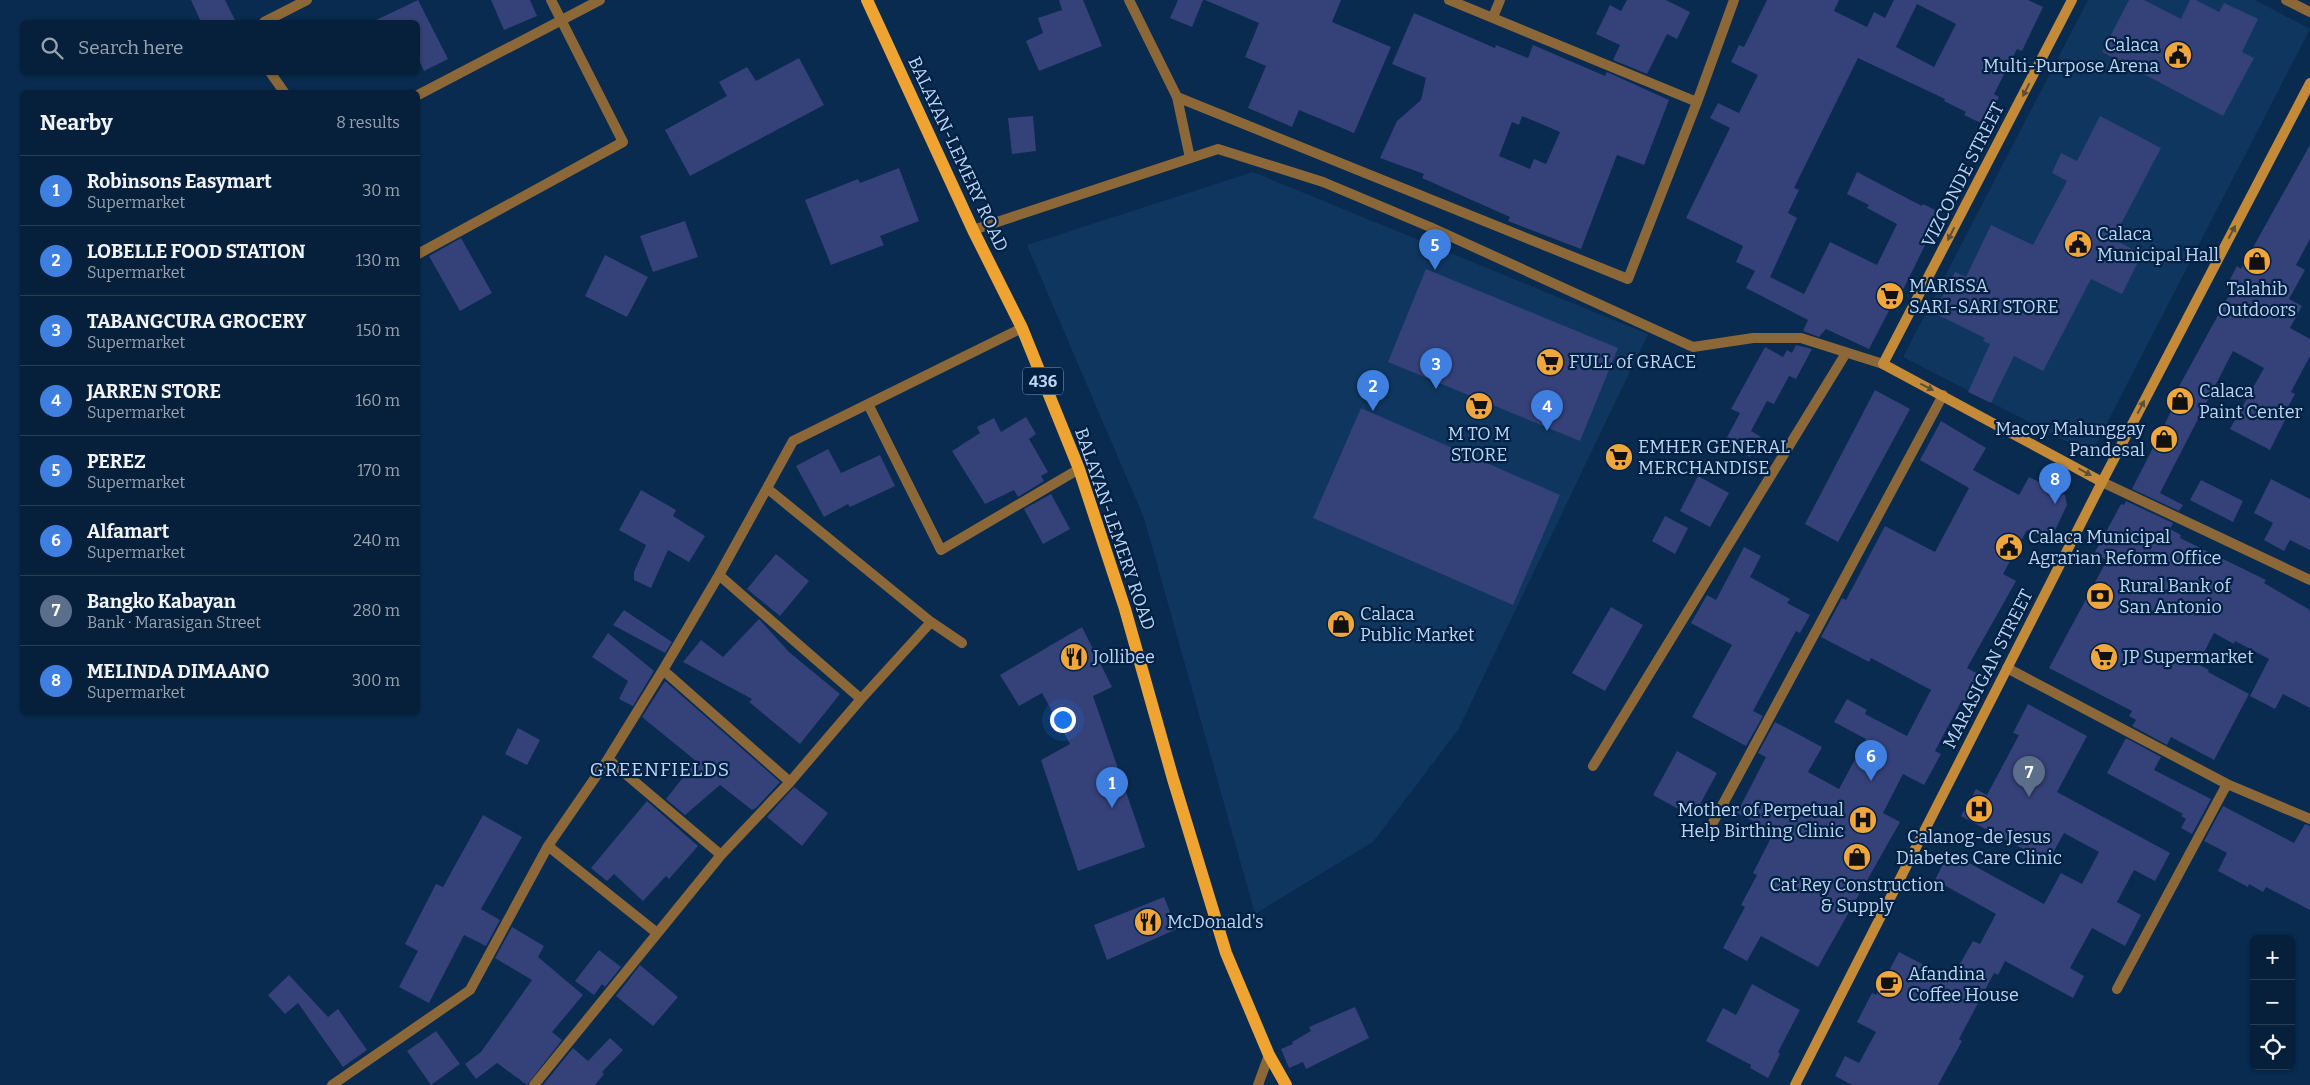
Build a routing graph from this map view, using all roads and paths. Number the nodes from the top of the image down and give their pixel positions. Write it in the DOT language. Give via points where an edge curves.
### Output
graph roads {
  1 [pos="307,0"];
  2 [pos="551,0"];
  3 [pos="600,0"];
  4 [pos="867,0"];
  5 [pos="1129,0"];
  6 [pos="1449,0"];
  7 [pos="1500,0"];
  8 [pos="1734,0"];
  9 [pos="2072,0"];
  10 [pos="2286,0"];
  11 [pos="2310,12"];
  12 [pos="1493,17"];
  13 [pos="561,19"];
  14 [pos="268,20"];
  15 [pos="272,75"];
  16 [pos="2310,83"];
  17 [pos="283,90"];
  18 [pos="420,94"];
  19 [pos="1177,97"];
  20 [pos="1698,102"];
  21 [pos="1190,158"];
  22 [pos="973,230"];
  23 [pos="420,253"];
  24 [pos="1022,328"];
  25 [pos="1846,353"];
  26 [pos="1883,364"];
  27 [pos="1943,395"];
  28 [pos="868,404"];
  29 [pos="1079,469"];
  30 [pos="2102,482"];
  31 [pos="768,489"];
  32 [pos="720,575"];
  33 [pos="2310,580"];
  34 [pos="931,622"];
  35 [pos="962,643"];
  36 [pos="2007,668"];
  37 [pos="663,670"];
  38 [pos="861,699"];
  39 [pos="608,759"];
  40 [pos="1593,766"];
  41 [pos="790,782"];
  42 [pos="2227,784"];
  43 [pos="2310,819"];
  44 [pos="1709,830"];
  45 [pos="548,846"];
  46 [pos="721,855"];
  47 [pos="657,933"];
  48 [pos="2117,989"];
  49 [pos="1269,1055"];
  50 [pos="332,1085"];
  51 [pos="534,1085"];
  52 [pos="1258,1085"];
  53 [pos="1286,1085"];
  54 [pos="1795,1085"];
  1 -- 14 [label="street"];
  2 -- 13 [label="street"];
  3 -- 13 [label="street"];
  4 -- 22 [label="main road, BALAYAN-LEMERY ROAD / 436"];
  5 -- 19 [label="street"];
  6 -- 12 [label="street"];
  7 -- 12 [label="street"];
  8 -- 20 [label="street"];
  9 -- 26 [label="main road, VIZCONDE STREET, one-way"];
  10 -- 11 [label="street"];
  12 -- 20 [label="street"];
  13 -- 18 [label="street"];
  13 -- 23 [label="street" via="624,142"];
  15 -- 17 [label="street"];
  30 -- 16 [label="main road, MARASIGAN STREET, one-way"];
  19 -- 20 [label="street" via="1628,279"];
  19 -- 21 [label="street"];
  21 -- 22 [label="street"];
  21 -- 25 [label="street" via="1218,149 1323,182 1693,347 1753,338 1801,338"];
  22 -- 24 [label="main road, BALAYAN-LEMERY ROAD / 436"];
  24 -- 28 [label="street"];
  24 -- 29 [label="main road, BALAYAN-LEMERY ROAD / 436"];
  25 -- 26 [label="street"];
  25 -- 40 [label="street"];
  26 -- 27 [label="main road, one-way"];
  27 -- 30 [label="main road, one-way"];
  27 -- 44 [label="street"];
  28 -- 29 [label="street" via="941,550"];
  28 -- 31 [label="street" via="793,441"];
  29 -- 49 [label="main road, BALAYAN-LEMERY ROAD / 436" via="1125,609 1226,954"];
  30 -- 33 [label="street"];
  30 -- 36 [label="main road, MARASIGAN STREET"];
  31 -- 32 [label="street"];
  31 -- 34 [label="street"];
  32 -- 37 [label="street"];
  32 -- 38 [label="street"];
  34 -- 35 [label="street"];
  34 -- 38 [label="street"];
  36 -- 42 [label="street"];
  36 -- 54 [label="main road, MARASIGAN STREET"];
  37 -- 39 [label="street"];
  37 -- 41 [label="street"];
  38 -- 41 [label="street"];
  39 -- 45 [label="street"];
  39 -- 46 [label="street"];
  41 -- 46 [label="street"];
  42 -- 43 [label="street"];
  42 -- 48 [label="street"];
  45 -- 47 [label="street"];
  45 -- 50 [label="street" via="470,990"];
  46 -- 47 [label="street"];
  47 -- 51 [label="street"];
  49 -- 52 [label="street"];
  49 -- 53 [label="main road, BALAYAN-LEMERY ROAD / 436"];
}
